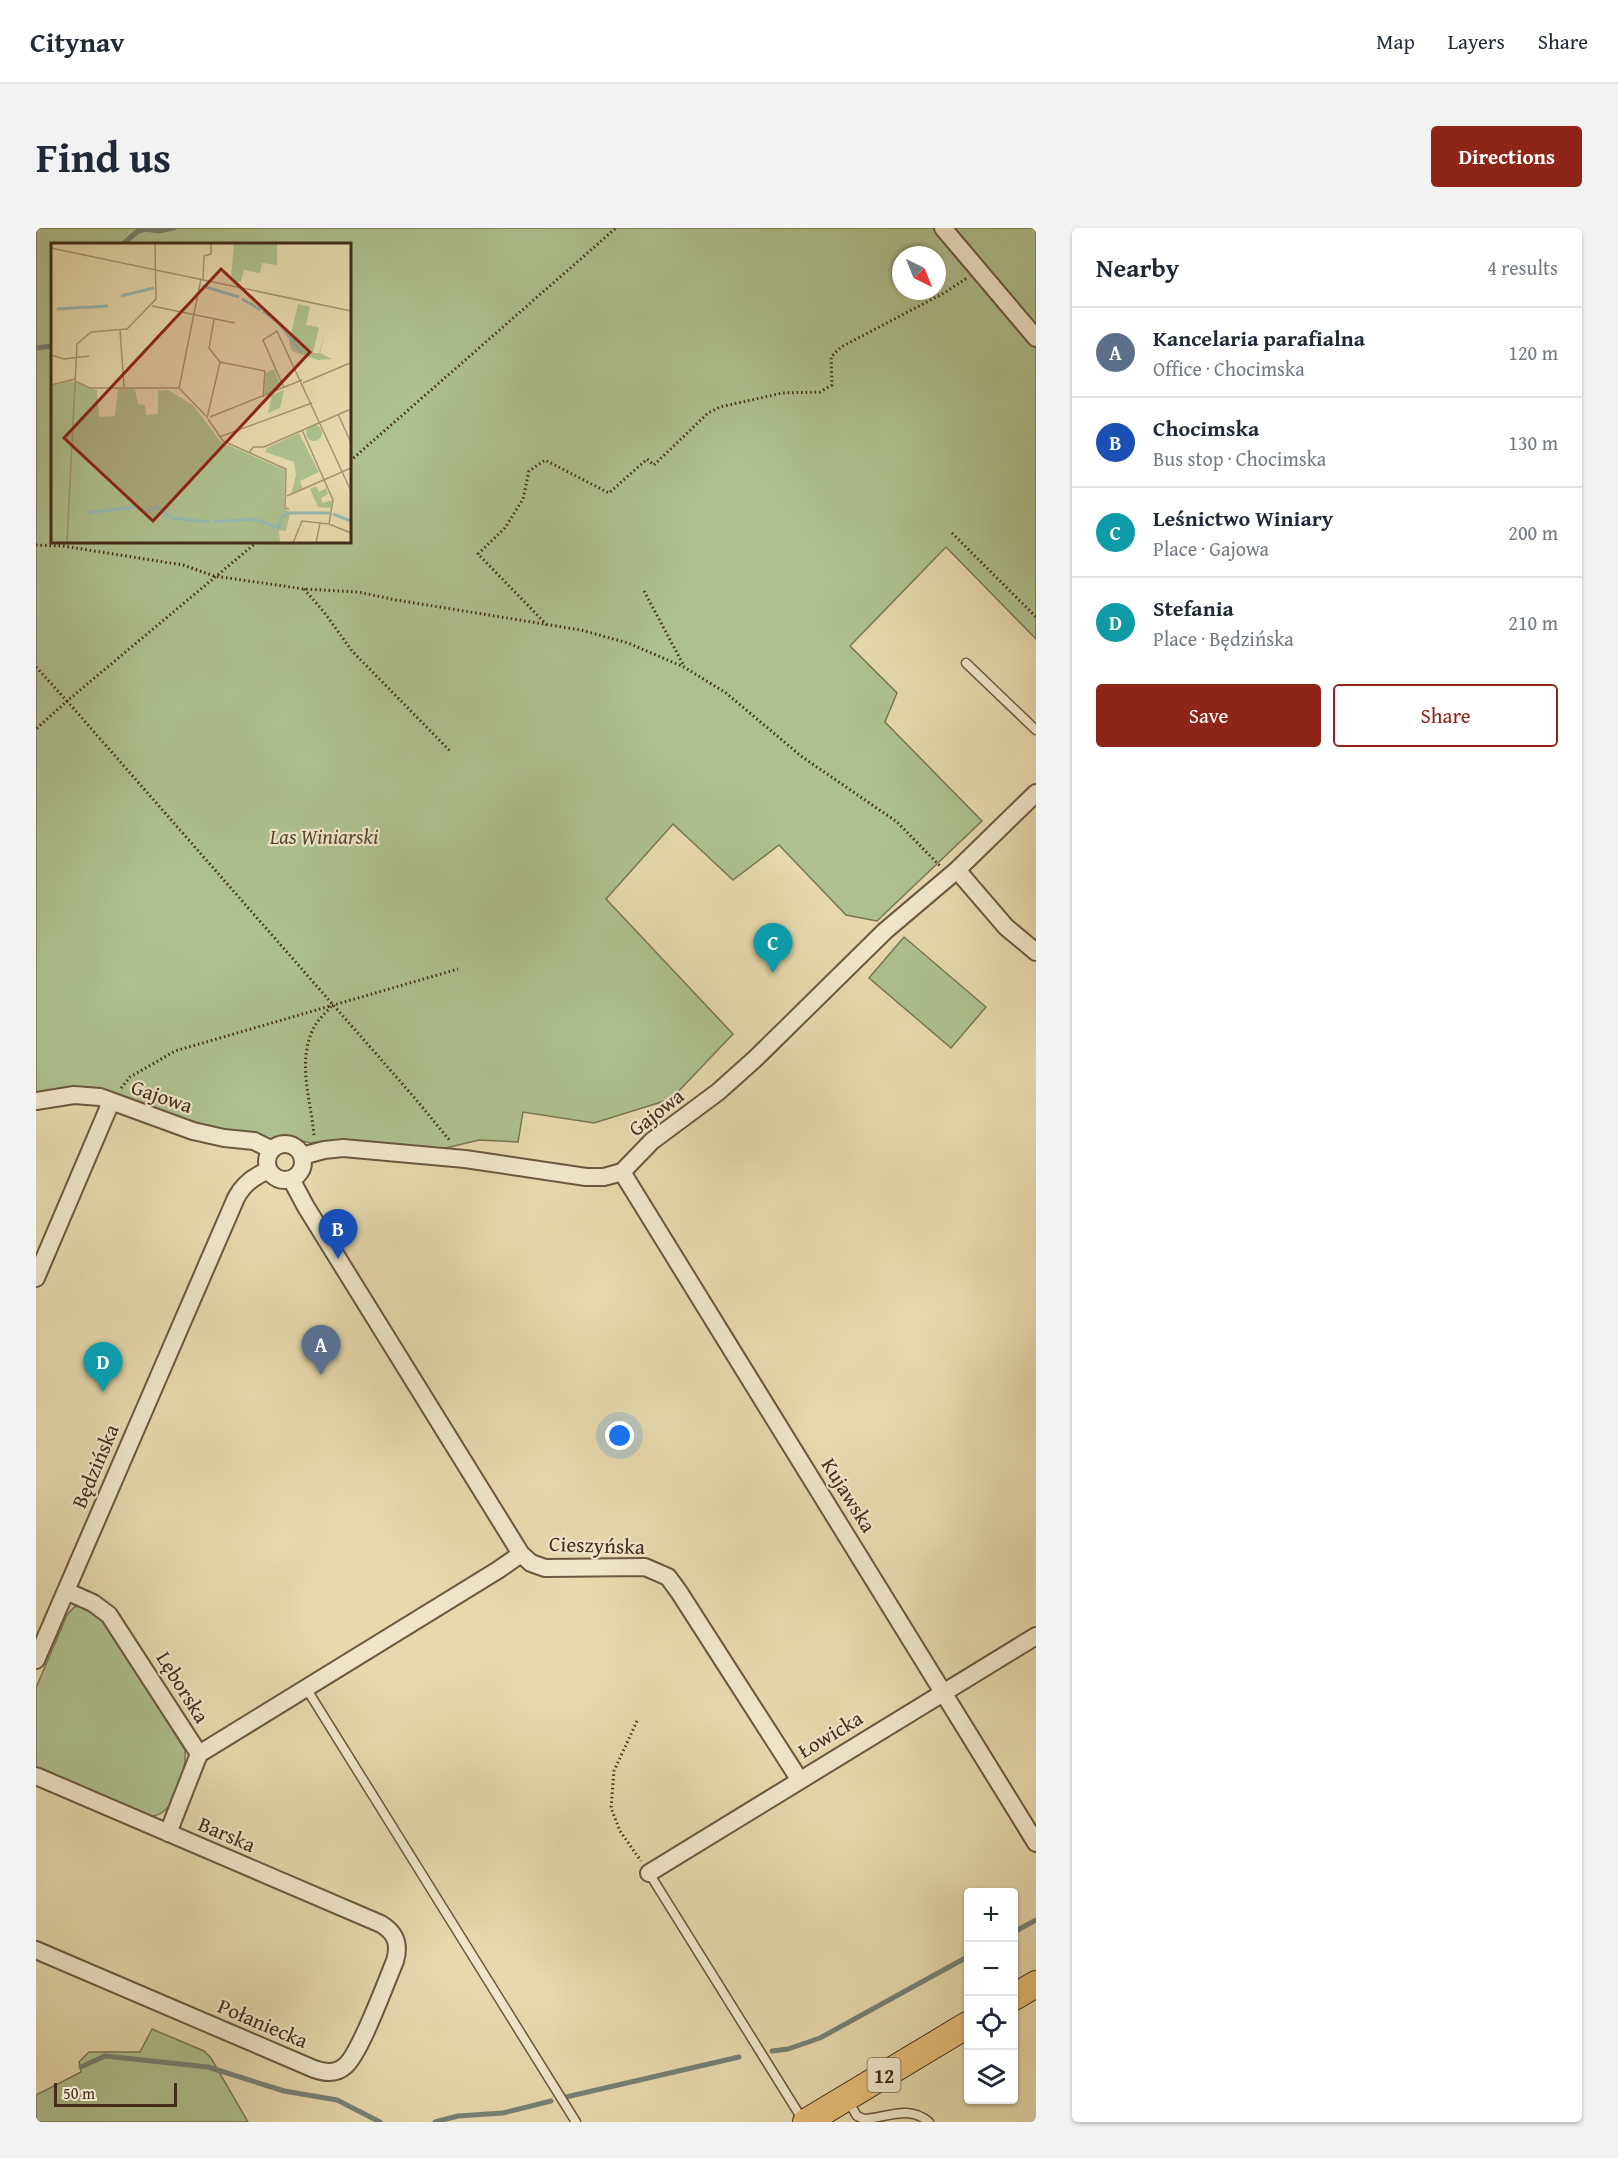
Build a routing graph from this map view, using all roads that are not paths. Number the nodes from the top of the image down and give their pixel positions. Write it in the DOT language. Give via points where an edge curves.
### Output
graph roads {
  1 [pos="943,228"];
  2 [pos="1036,338"];
  3 [pos="966,663"];
  4 [pos="1036,730"];
  5 [pos="1036,793"];
  6 [pos="953,873"];
  7 [pos="1036,952"];
  8 [pos="36,1101"];
  9 [pos="111,1102"];
  10 [pos="272,1150"];
  11 [pos="308,1154"];
  12 [pos="269,1170"];
  13 [pos="622,1172"];
  14 [pos="291,1179"];
  15 [pos="36,1278"];
  16 [pos="521,1554"];
  17 [pos="66,1591"];
  18 [pos="1036,1636"];
  19 [pos="36,1660"];
  20 [pos="306,1688"];
  21 [pos="943,1692"];
  22 [pos="199,1754"];
  23 [pos="36,1776"];
  24 [pos="799,1779"];
  25 [pos="168,1833"];
  26 [pos="1036,1843"];
  27 [pos="649,1873"];
  28 [pos="396,1939"];
  29 [pos="36,1950"];
  30 [pos="1036,1984"];
  31 [pos="1016,1996"];
  32 [pos="964,2027"];
  33 [pos="846,2098"];
  34 [pos="576,2122"];
  35 [pos="805,2122"];
  36 [pos="928,2122"];
  1 -- 2 [label="street"];
  3 -- 4 [label="lane"];
  5 -- 6 [label="street, Gajowa"];
  6 -- 7 [label="street"];
  6 -- 13 [label="street, Gajowa" via="885,931 748,1065 652,1141"];
  8 -- 9 [label="street, Gajowa" via="80,1095"];
  9 -- 10 [label="street, Gajowa" via="193,1131 254,1141"];
  9 -- 15 [label="street"];
  10 -- 11 [label="street" via="289,1145"];
  10 -- 12 [label="street"];
  11 -- 13 [label="street" via="343,1148 465,1159 586,1177"];
  11 -- 14 [label="street" via="296,1177"];
  12 -- 14 [label="street" via="280,1180"];
  12 -- 17 [label="street, Będzińska" via="251,1179 236,1198"];
  13 -- 21 [label="street, Kujawska"];
  14 -- 16 [label="street"];
  16 -- 20 [label="street, Cieszyńska"];
  16 -- 24 [label="street, Cieszyńska" via="545,1568 645,1567 668,1578"];
  17 -- 19 [label="street, Będzińska"];
  17 -- 22 [label="street, Lęborska" via="109,1615"];
  18 -- 21 [label="street, Łowicka"];
  20 -- 22 [label="street, Cieszyńska"];
  20 -- 34 [label="lane"];
  21 -- 24 [label="street, Łowicka"];
  21 -- 26 [label="street, Kujawska"];
  22 -- 25 [label="street, Lęborska"];
  23 -- 25 [label="street, Barska"];
  24 -- 27 [label="street, Łowicka"];
  25 -- 28 [label="street, Barska" via="381,1924"];
  27 -- 35 [label="lane"];
  28 -- 29 [label="street, Połaniecka" via="395,1961 357,2051 346,2066 331,2072 314,2069"];
  30 -- 31 [label="main road"];
  32 -- 33 [label="main road, 12"];
  33 -- 35 [label="main road, 12"];
  33 -- 36 [label="lane" via="857,2116 864,2119 906,2112 916,2113"];
}
